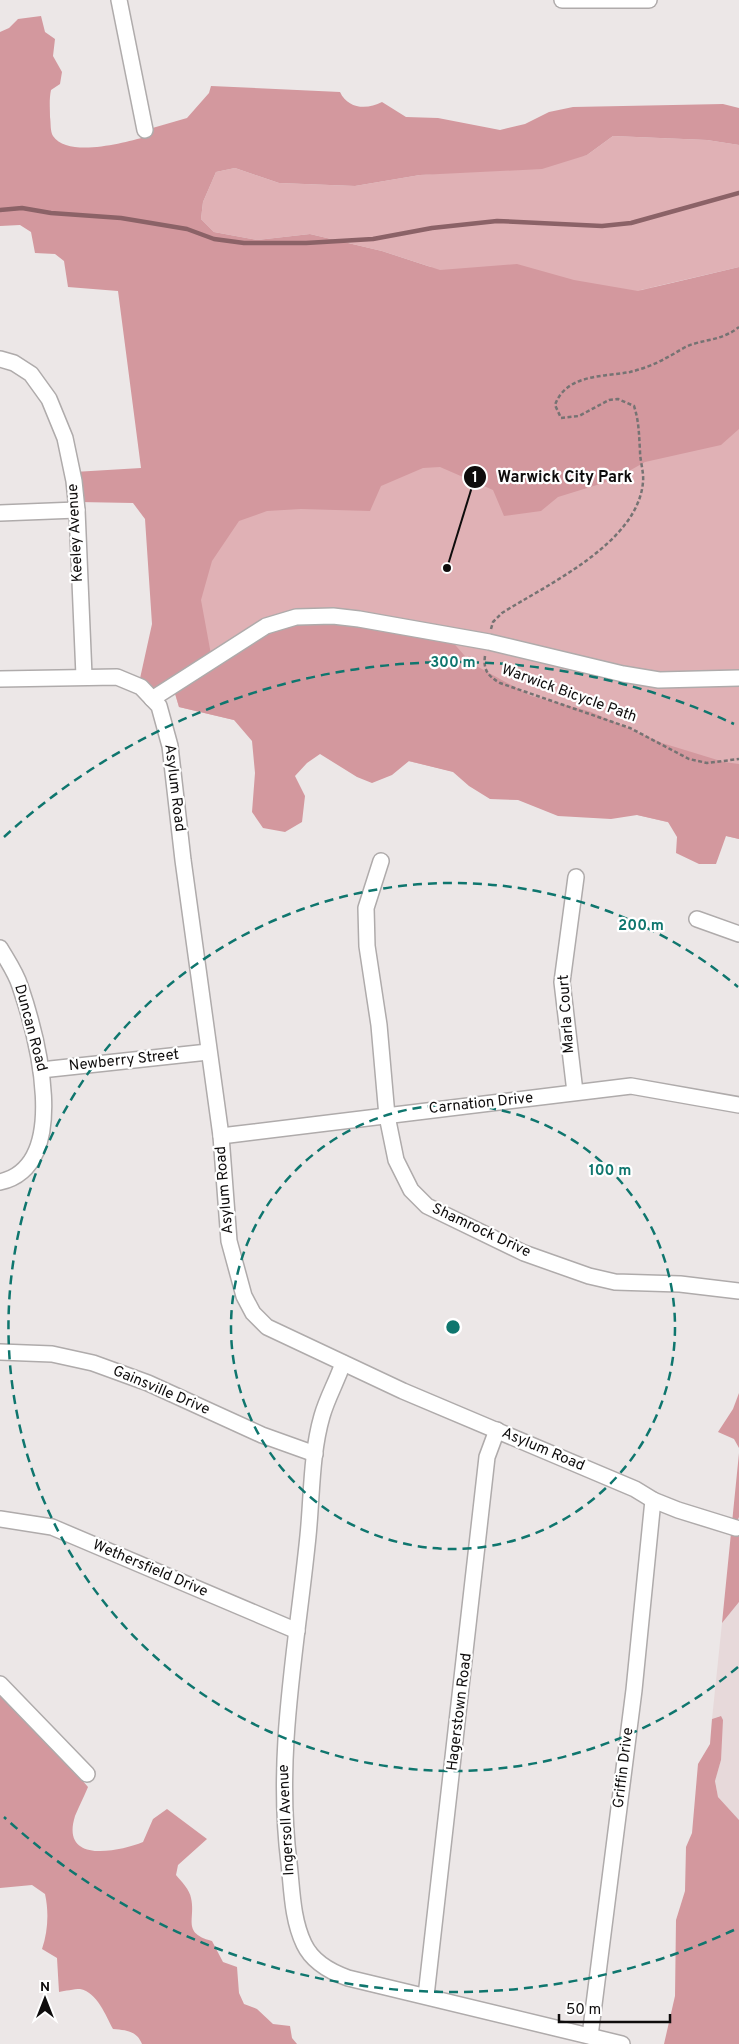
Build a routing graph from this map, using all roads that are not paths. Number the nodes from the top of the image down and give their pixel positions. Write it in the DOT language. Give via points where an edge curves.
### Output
graph roads {
  1 [pos="119,0"];
  2 [pos="562,0"];
  3 [pos="649,0"];
  4 [pos="145,130"];
  5 [pos="0,359"];
  6 [pos="77,510"];
  7 [pos="0,513"];
  8 [pos="84,676"];
  9 [pos="739,678"];
  10 [pos="0,679"];
  11 [pos="152,699"];
  12 [pos="381,861"];
  13 [pos="576,877"];
  14 [pos="697,919"];
  15 [pos="739,934"];
  16 [pos="0,948"];
  17 [pos="208,1052"];
  18 [pos="41,1070"];
  19 [pos="574,1092"];
  20 [pos="739,1105"];
  21 [pos="387,1116"];
  22 [pos="221,1136"];
  23 [pos="0,1182"];
  24 [pos="739,1291"];
  25 [pos="0,1352"];
  26 [pos="343,1363"];
  27 [pos="497,1430"];
  28 [pos="315,1454"];
  29 [pos="653,1500"];
  30 [pos="0,1519"];
  31 [pos="736,1528"];
  32 [pos="297,1631"];
  33 [pos="0,1684"];
  34 [pos="87,1774"];
  35 [pos="426,1996"];
  36 [pos="590,2036"];
  37 [pos="622,2044"];
  1 -- 4 [label="street"];
  2 -- 3 [label="street"];
  5 -- 6 [label="street, Keeley Avenue" via="31,374 49,399 65,438"];
  6 -- 7 [label="street"];
  6 -- 8 [label="street, Keeley Avenue"];
  8 -- 10 [label="street, Asylum Road"];
  8 -- 11 [label="street, Asylum Road" via="117,677 141,687"];
  9 -- 11 [label="street" via="659,680 489,642 358,619 296,617 266,626"];
  11 -- 17 [label="street, Asylum Road" via="159,706 170,746"];
  12 -- 21 [label="street, Shamrock Drive" via="366,908 367,946 379,1025"];
  13 -- 19 [label="street, Marla Court" via="562,982"];
  14 -- 15 [label="street"];
  16 -- 18 [label="street, Duncan Road" via="20,984"];
  17 -- 18 [label="street, Newberry Street"];
  17 -- 22 [label="street, Asylum Road"];
  18 -- 23 [label="street, Duncan Road" via="42,1134 35,1156 24,1170"];
  19 -- 20 [label="street, Carnation Drive" via="631,1086"];
  19 -- 21 [label="street, Carnation Drive"];
  21 -- 22 [label="street, Carnation Drive"];
  21 -- 24 [label="street, Shamrock Drive" via="396,1160 411,1190 427,1206 524,1253 589,1276 615,1282 680,1284"];
  22 -- 26 [label="street, Asylum Road" via="229,1241 244,1296 253,1313 267,1327"];
  25 -- 28 [label="street, Gainsville Drive" via="52,1354 93,1363 148,1383 262,1435"];
  26 -- 27 [label="street, Asylum Road"];
  26 -- 28 [label="street, Ingersoll Avenue" via="322,1416"];
  27 -- 29 [label="street, Asylum Road" via="635,1489"];
  27 -- 35 [label="street, Hagerstown Road" via="487,1457"];
  28 -- 32 [label="street, Ingersoll Avenue"];
  29 -- 31 [label="street, Asylum Road"];
  29 -- 36 [label="street, Griffin Drive" via="634,1690"];
  30 -- 32 [label="street, Wethersfield Drive" via="52,1527"];
  32 -- 35 [label="street, Ingersoll Avenue" via="284,1733 283,1789 286,1845 298,1929 308,1951 336,1974"];
  33 -- 34 [label="street"];
  35 -- 36 [label="street, Ingersoll Avenue"];
  36 -- 37 [label="street, Ingersoll Avenue"];
}
